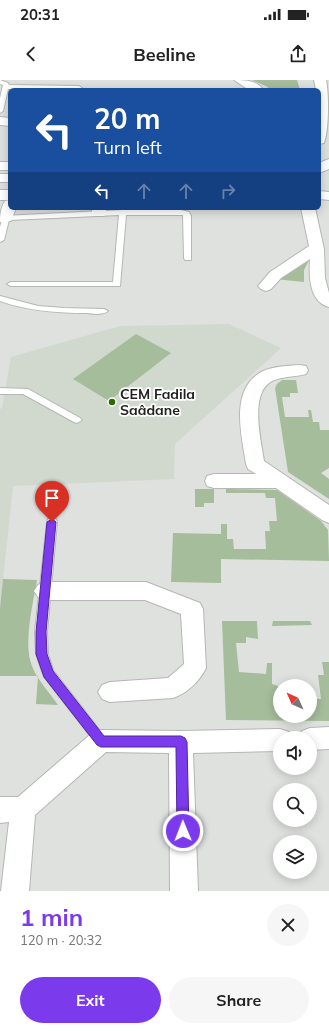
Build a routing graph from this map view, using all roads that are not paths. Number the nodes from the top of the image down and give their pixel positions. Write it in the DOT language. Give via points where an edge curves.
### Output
graph roads {
  1 [pos="239,80"];
  2 [pos="320,80"];
  3 [pos="0,82"];
  4 [pos="6,88"];
  5 [pos="256,88"];
  6 [pos="0,111"];
  7 [pos="323,139"];
  8 [pos="8,208"];
  9 [pos="99,210"];
  10 [pos="299,210"];
  11 [pos="308,210"];
  12 [pos="123,212"];
  13 [pos="3,218"];
  14 [pos="311,224"];
  15 [pos="0,240"];
  16 [pos="316,248"];
  17 [pos="188,258"];
  18 [pos="11,284"];
  19 [pos="266,286"];
  20 [pos="0,298"];
  21 [pos="329,302"];
  22 [pos="104,311"];
  23 [pos="300,370"];
  24 [pos="0,391"];
  25 [pos="77,420"];
  26 [pos="214,481"];
  27 [pos="279,481"];
  28 [pos="329,515"];
  29 [pos="52,522"];
  30 [pos="45,591"];
  31 [pos="110,692"];
  32 [pos="329,738"];
  33 [pos="317,739"];
  34 [pos="273,740"];
  35 [pos="101,741"];
  36 [pos="181,742"];
  37 [pos="12,810"];
  38 [pos="15,891"];
  39 [pos="184,891"];
  1 -- 5 [label="street"];
  2 -- 7 [label="main road" via="328,119"];
  3 -- 4 [label="lane" via="6,84"];
  4 -- 6 [label="lane"];
  8 -- 13 [label="street"];
  9 -- 12 [label="lane"];
  9 -- 13 [label="lane"];
  10 -- 14 [label="street"];
  11 -- 14 [label="street"];
  12 -- 17 [label="lane" via="186,214"];
  12 -- 18 [label="lane" via="117,284"];
  13 -- 15 [label="lane"];
  14 -- 16 [label="street"];
  16 -- 19 [label="street" via="274,274"];
  16 -- 21 [label="street" via="320,292"];
  20 -- 22 [label="lane" via="8,302 54,311"];
  23 -- 27 [label="street" via="283,370 266,375 257,384 251,398 249,416 255,464"];
  24 -- 25 [label="lane" via="25,391"];
  26 -- 27 [label="street"];
  27 -- 28 [label="street"];
  29 -- 30 [label="lane"];
  30 -- 31 [label="street" via="146,591 192,609 194,668 173,688"];
  30 -- 35 [label="lane" via="41,640 48,673"];
  32 -- 33 [label="street"];
  34 -- 36 [label="street"];
  35 -- 36 [label="street"];
  35 -- 37 [label="street"];
  36 -- 39 [label="street"];
  37 -- 38 [label="street"];
}
